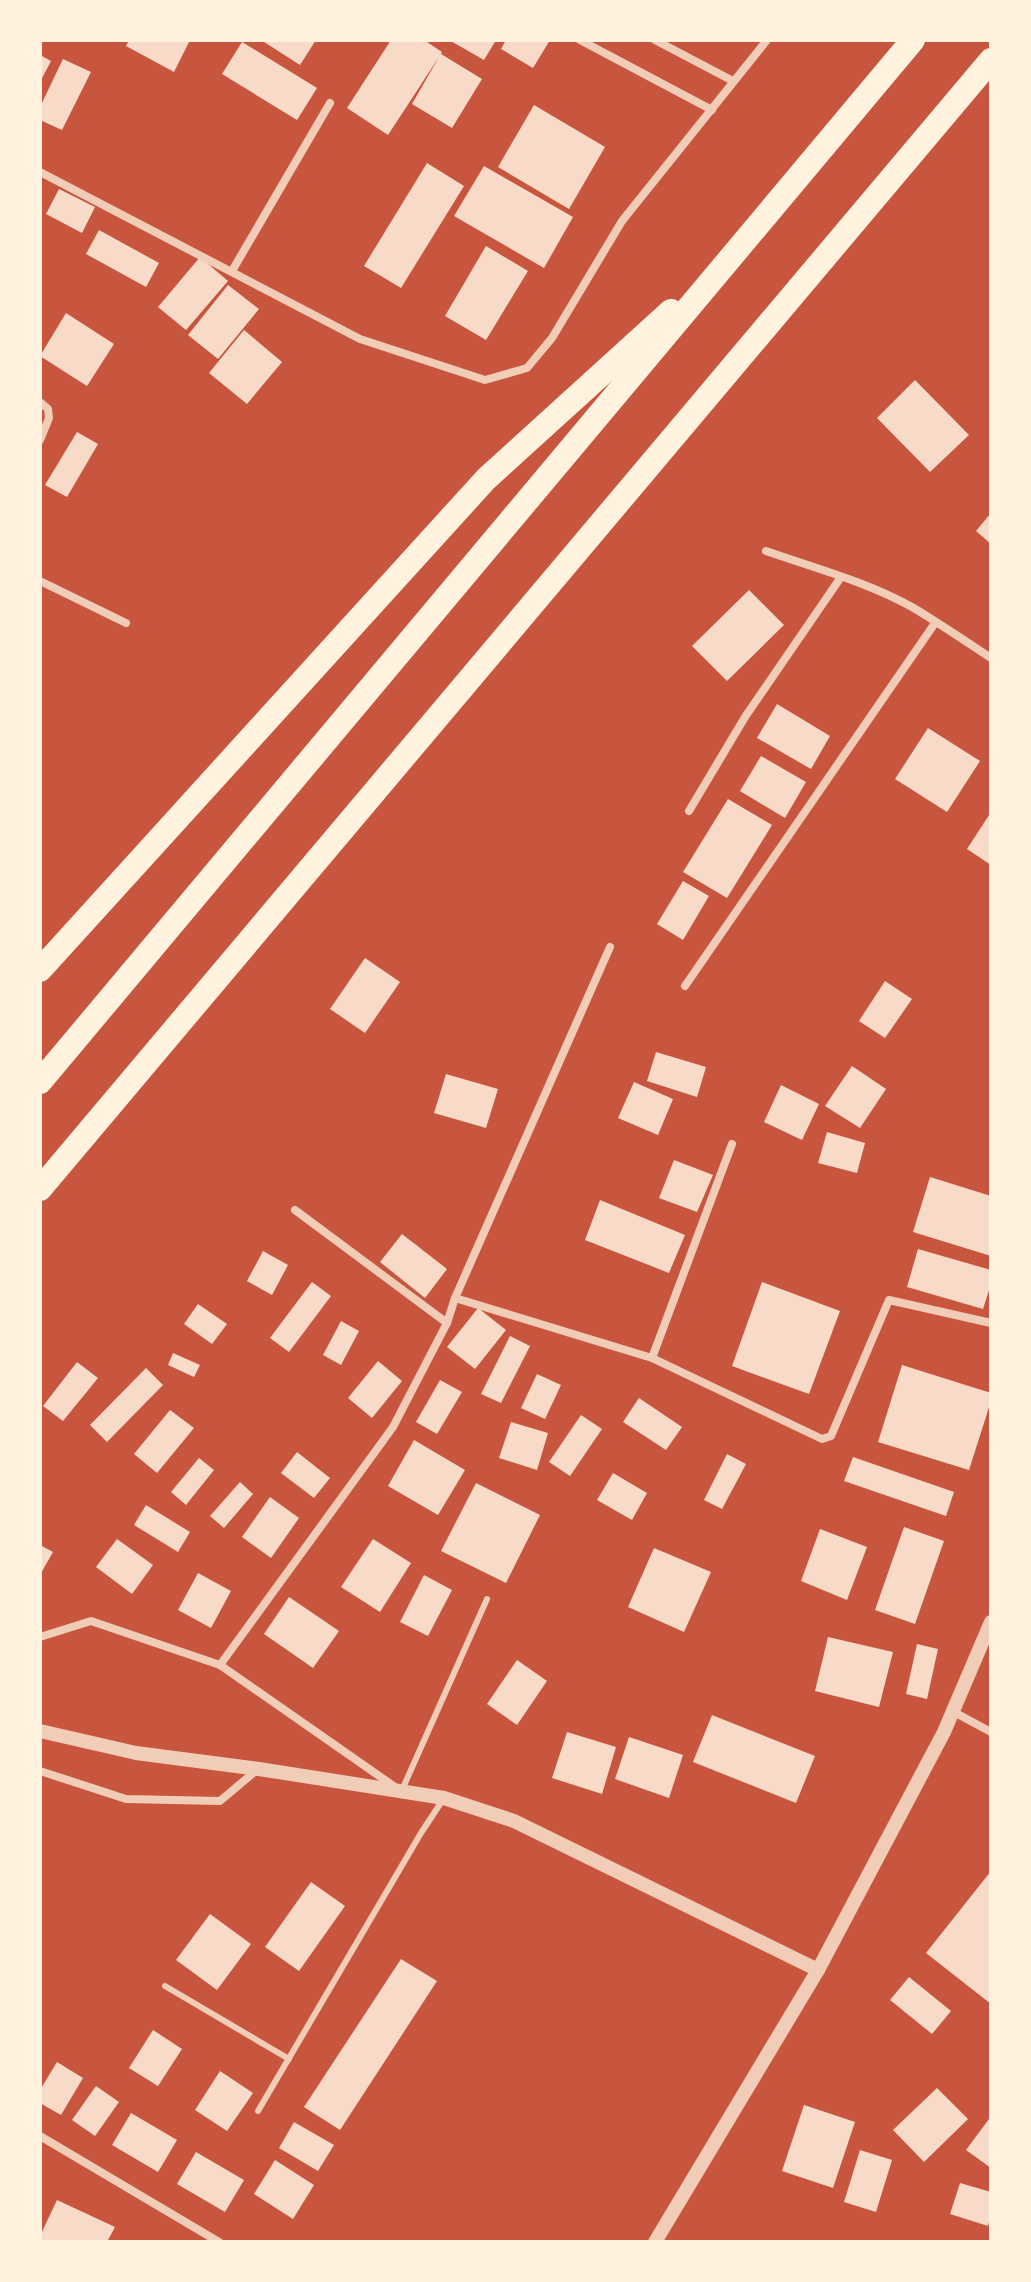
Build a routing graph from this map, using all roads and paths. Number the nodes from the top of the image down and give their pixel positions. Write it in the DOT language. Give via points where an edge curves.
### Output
graph roads {
  1 [pos="580,40"];
  2 [pos="655,40"];
  3 [pos="767,40"];
  4 [pos="913,40"];
  5 [pos="991,60"];
  6 [pos="733,81"];
  7 [pos="330,103"];
  8 [pos="712,110"];
  9 [pos="40,172"];
  10 [pos="739,250"];
  11 [pos="232,271"];
  12 [pos="40,402"];
  13 [pos="40,440"];
  14 [pos="766,551"];
  15 [pos="841,577"];
  16 [pos="40,581"];
  17 [pos="126,623"];
  18 [pos="935,623"];
  19 [pos="991,658"];
  20 [pos="689,811"];
  21 [pos="610,947"];
  22 [pos="40,970"];
  23 [pos="685,986"];
  24 [pos="40,1082"];
  25 [pos="732,1144"];
  26 [pos="40,1189"];
  27 [pos="295,1210"];
  28 [pos="455,1298"];
  29 [pos="447,1323"];
  30 [pos="991,1323"];
  31 [pos="652,1358"];
  32 [pos="487,1599"];
  33 [pos="991,1622"];
  34 [pos="40,1637"];
  35 [pos="220,1665"];
  36 [pos="952,1711"];
  37 [pos="40,1731"];
  38 [pos="991,1732"];
  39 [pos="259,1769"];
  40 [pos="40,1771"];
  41 [pos="402,1791"];
  42 [pos="444,1798"];
  43 [pos="818,1970"];
  44 [pos="165,1986"];
  45 [pos="289,2059"];
  46 [pos="258,2111"];
  47 [pos="40,2136"];
  48 [pos="219,2242"];
  49 [pos="655,2242"];
  1 -- 8 [label="street"];
  2 -- 6 [label="street"];
  3 -- 6 [label="street"];
  4 -- 10 [label="highway"];
  5 -- 26 [label="highway"];
  6 -- 8 [label="street"];
  7 -- 11 [label="street"];
  8 -- 11 [label="street" via="622,221 552,338 527,368 485,380 360,339"];
  9 -- 11 [label="street"];
  10 -- 22 [label="highway" via="486,479"];
  10 -- 24 [label="highway"];
  12 -- 13 [label="street" via="49,418"];
  14 -- 15 [label="street"];
  15 -- 18 [label="street" via="871,587"];
  15 -- 20 [label="street" via="745,717"];
  16 -- 17 [label="street"];
  18 -- 19 [label="street"];
  18 -- 23 [label="street"];
  21 -- 28 [label="street"];
  25 -- 31 [label="street"];
  27 -- 29 [label="street"];
  28 -- 29 [label="street"];
  28 -- 31 [label="street"];
  29 -- 35 [label="street" via="393,1427"];
  30 -- 31 [label="street" via="889,1300 828,1439"];
  32 -- 41 [label="lane"];
  33 -- 36 [label="street"];
  34 -- 35 [label="street" via="91,1621"];
  35 -- 41 [label="street"];
  36 -- 38 [label="street"];
  36 -- 43 [label="street"];
  37 -- 39 [label="street" via="136,1753"];
  39 -- 40 [label="street" via="220,1801 126,1799"];
  39 -- 41 [label="street"];
  41 -- 42 [label="street"];
  42 -- 43 [label="street" via="514,1821"];
  42 -- 45 [label="lane"];
  43 -- 49 [label="street"];
  44 -- 45 [label="lane"];
  45 -- 46 [label="lane"];
  47 -- 48 [label="street"];
}
